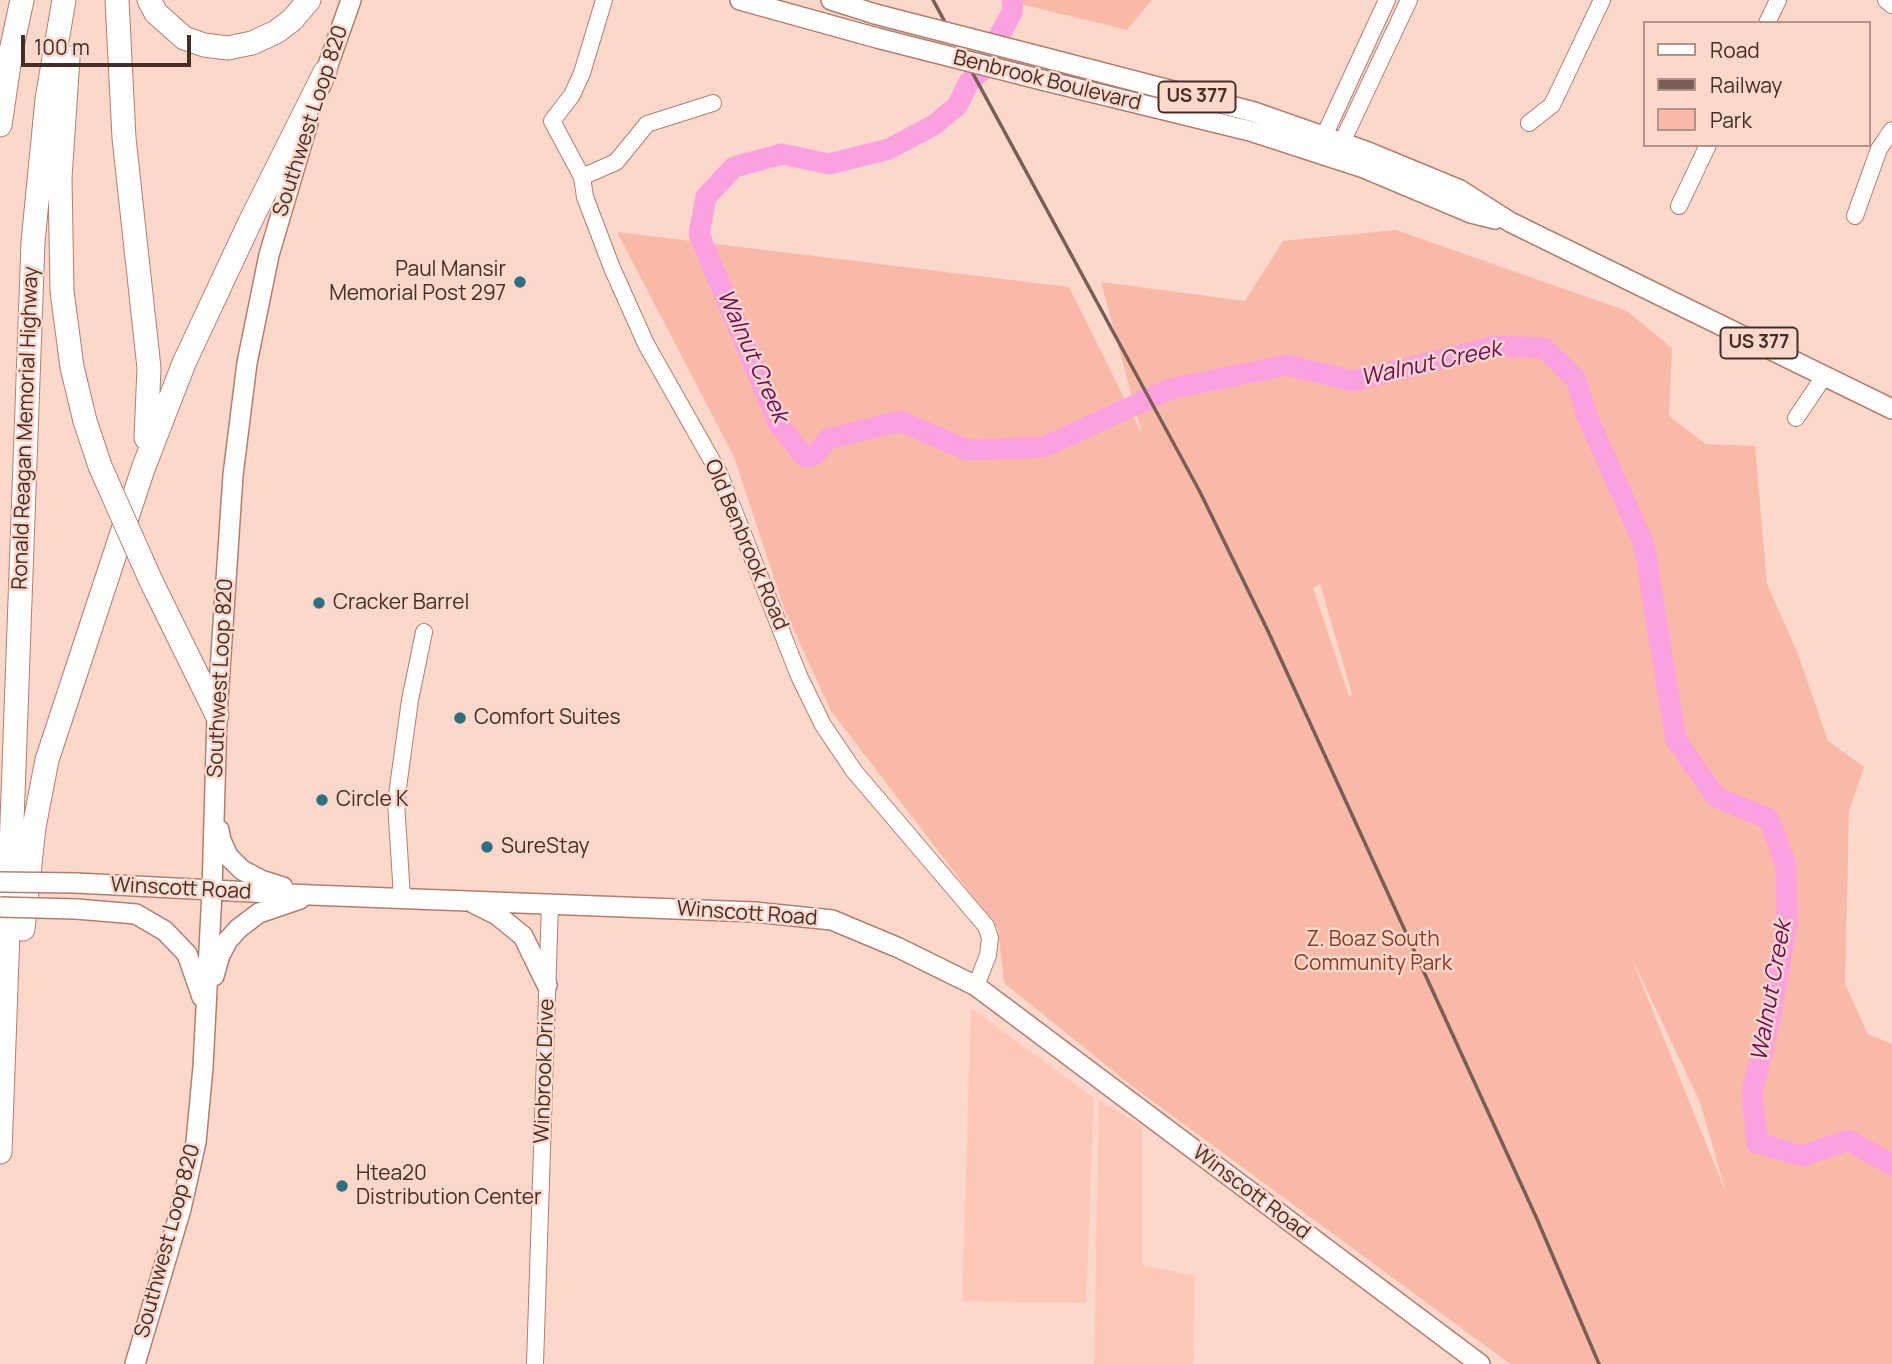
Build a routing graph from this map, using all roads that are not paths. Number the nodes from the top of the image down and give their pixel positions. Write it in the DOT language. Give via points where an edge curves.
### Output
graph roads {
  1 [pos="6,0"];
  2 [pos="22,0"];
  3 [pos="64,0"];
  4 [pos="79,0"];
  5 [pos="117,0"];
  6 [pos="149,0"];
  7 [pos="309,0"];
  8 [pos="351,0"];
  9 [pos="604,0"];
  10 [pos="740,0"];
  11 [pos="831,0"];
  12 [pos="1387,0"];
  13 [pos="1409,0"];
  14 [pos="1602,0"];
  15 [pos="1778,0"];
  16 [pos="1886,0"];
  17 [pos="1892,5"];
  18 [pos="1768,21"];
  19 [pos="0,31"];
  20 [pos="325,72"];
  21 [pos="713,103"];
  22 [pos="1529,123"];
  23 [pos="0,125"];
  24 [pos="1892,130"];
  25 [pos="1329,146"];
  26 [pos="1707,147"];
  27 [pos="582,177"];
  28 [pos="1679,206"];
  29 [pos="1855,216"];
  30 [pos="1825,375"];
  31 [pos="1892,409"];
  32 [pos="1796,418"];
  33 [pos="143,469"];
  34 [pos="424,632"];
  35 [pos="217,716"];
  36 [pos="216,811"];
  37 [pos="0,882"];
  38 [pos="212,891"];
  39 [pos="311,895"];
  40 [pos="402,897"];
  41 [pos="466,900"];
  42 [pos="550,904"];
  43 [pos="0,907"];
  44 [pos="547,985"];
  45 [pos="976,986"];
  46 [pos="205,1005"];
  47 [pos="5,1012"];
  48 [pos="0,1152"];
  49 [pos="135,1364"];
  50 [pos="535,1364"];
  51 [pos="1480,1364"];
  1 -- 19 [label="highway"];
  2 -- 23 [label="highway"];
  3 -- 47 [label="highway, Ronald Reagan Memorial Highway" via="47,99 33,242"];
  4 -- 35 [label="highway, bridge" via="67,64 61,142 62,291 72,367 100,466"];
  5 -- 33 [label="highway" via="124,138 149,368"];
  6 -- 7 [label="highway" via="156,13 184,38 228,48 276,32"];
  8 -- 20 [label="main road, Southwest Loop 820"];
  9 -- 27 [label="street, Old Benbrook Road" via="582,73 552,121"];
  10 -- 25 [label="main road, Benbrook Boulevard / US 377, bridge" via="1046,81"];
  11 -- 25 [label="main road, Benbrook Boulevard / US 377, bridge" via="1254,112"];
  12 -- 25 [label="street"];
  13 -- 25 [label="street"];
  14 -- 22 [label="street" via="1552,105"];
  15 -- 18 [label="street"];
  16 -- 17 [label="street"];
  20 -- 33 [label="highway" via="190,351"];
  20 -- 35 [label="main road, Southwest Loop 820" via="279,216 247,363 233,475"];
  21 -- 27 [label="street" via="647,124 617,162"];
  24 -- 29 [label="street" via="1879,149"];
  25 -- 30 [label="main road, Benbrook Boulevard / US 377" via="1460,190 1510,222"];
  26 -- 28 [label="street"];
  27 -- 45 [label="street, Old Benbrook Road" via="612,268 646,344 719,473 823,725 854,771 986,926 988,955"];
  30 -- 31 [label="main road, US 377"];
  30 -- 32 [label="street"];
  33 -- 47 [label="highway" via="47,761 29,862 19,977"];
  34 -- 40 [label="street" via="396,802"];
  35 -- 36 [label="main road, Southwest Loop 820"];
  36 -- 38 [label="main road, Southwest Loop 820"];
  36 -- 39 [label="main road" via="221,840 230,859 242,870"];
  37 -- 38 [label="main road, Winscott Road, bridge"];
  38 -- 39 [label="main road, Winscott Road"];
  38 -- 46 [label="main road, Southwest Loop 820"];
  39 -- 40 [label="main road, Winscott Road"];
  39 -- 46 [label="main road" via="259,913 234,932 220,955"];
  40 -- 41 [label="main road, Winscott Road"];
  41 -- 42 [label="main road, Winscott Road"];
  41 -- 44 [label="main road" via="497,915 523,936"];
  42 -- 44 [label="street, Winbrook Drive"];
  42 -- 45 [label="main road, Winscott Road" via="754,912 832,920"];
  43 -- 46 [label="main road, bridge" via="136,914 165,931 187,954"];
  44 -- 50 [label="street, Winbrook Drive"];
  45 -- 51 [label="main road, Winscott Road"];
  46 -- 49 [label="main road, Southwest Loop 820" via="196,1142"];
  47 -- 48 [label="highway, Ronald Reagan Memorial Highway"];
}
